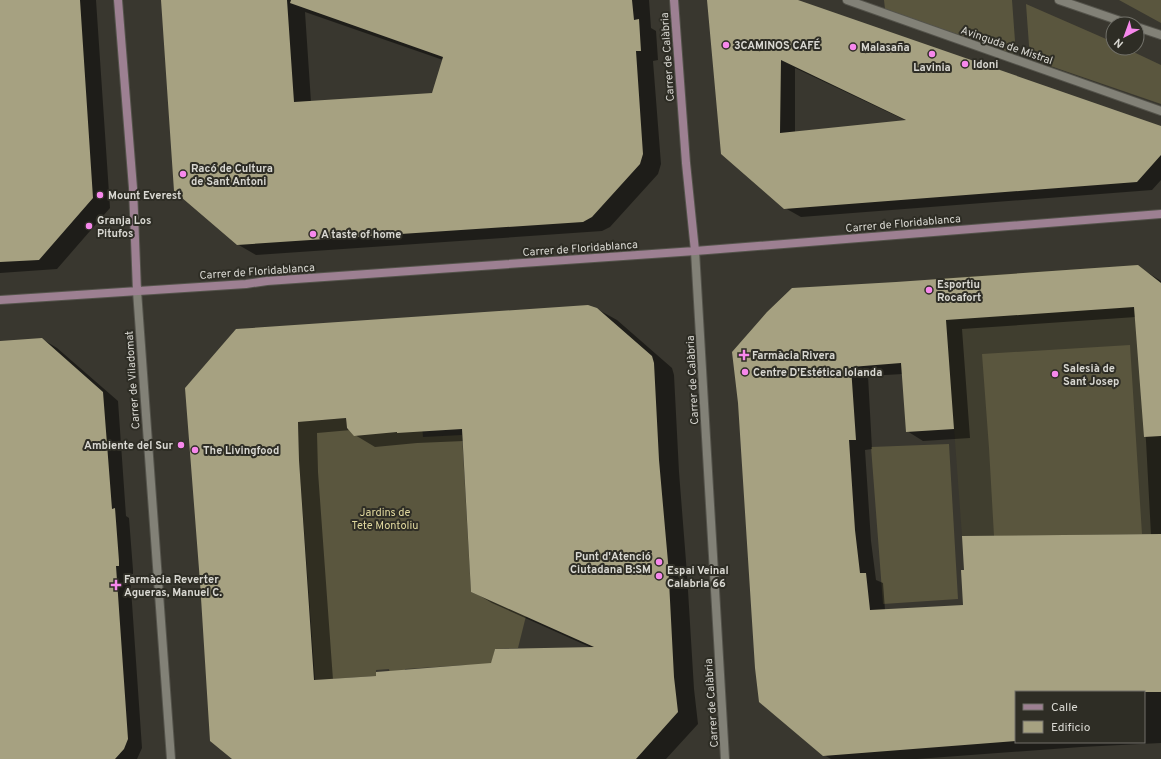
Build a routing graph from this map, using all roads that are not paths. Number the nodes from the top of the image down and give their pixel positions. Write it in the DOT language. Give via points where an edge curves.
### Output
graph roads {
  1 [pos="118,0"];
  2 [pos="674,0"];
  3 [pos="847,0"];
  4 [pos="1059,0"];
  5 [pos="1106,16"];
  6 [pos="1145,30"];
  7 [pos="1161,35"];
  8 [pos="1161,111"];
  9 [pos="1161,214"];
  10 [pos="695,251"];
  11 [pos="137,291"];
  12 [pos="0,300"];
  13 [pos="171,759"];
  14 [pos="725,759"];
  1 -- 11 [label="street, Carrer de Viladomat" via="133,188"];
  2 -- 10 [label="street, Carrer de Calàbria"];
  3 -- 8 [label="street, Avinguda de Mistral"];
  4 -- 5 [label="street"];
  6 -- 7 [label="street"];
  9 -- 10 [label="street, Carrer de Floridablanca"];
  10 -- 11 [label="street, Carrer de Floridablanca"];
  10 -- 14 [label="street, Carrer de Calàbria"];
  11 -- 12 [label="street, Carrer de Floridablanca"];
  11 -- 13 [label="street, Carrer de Viladomat"];
}
